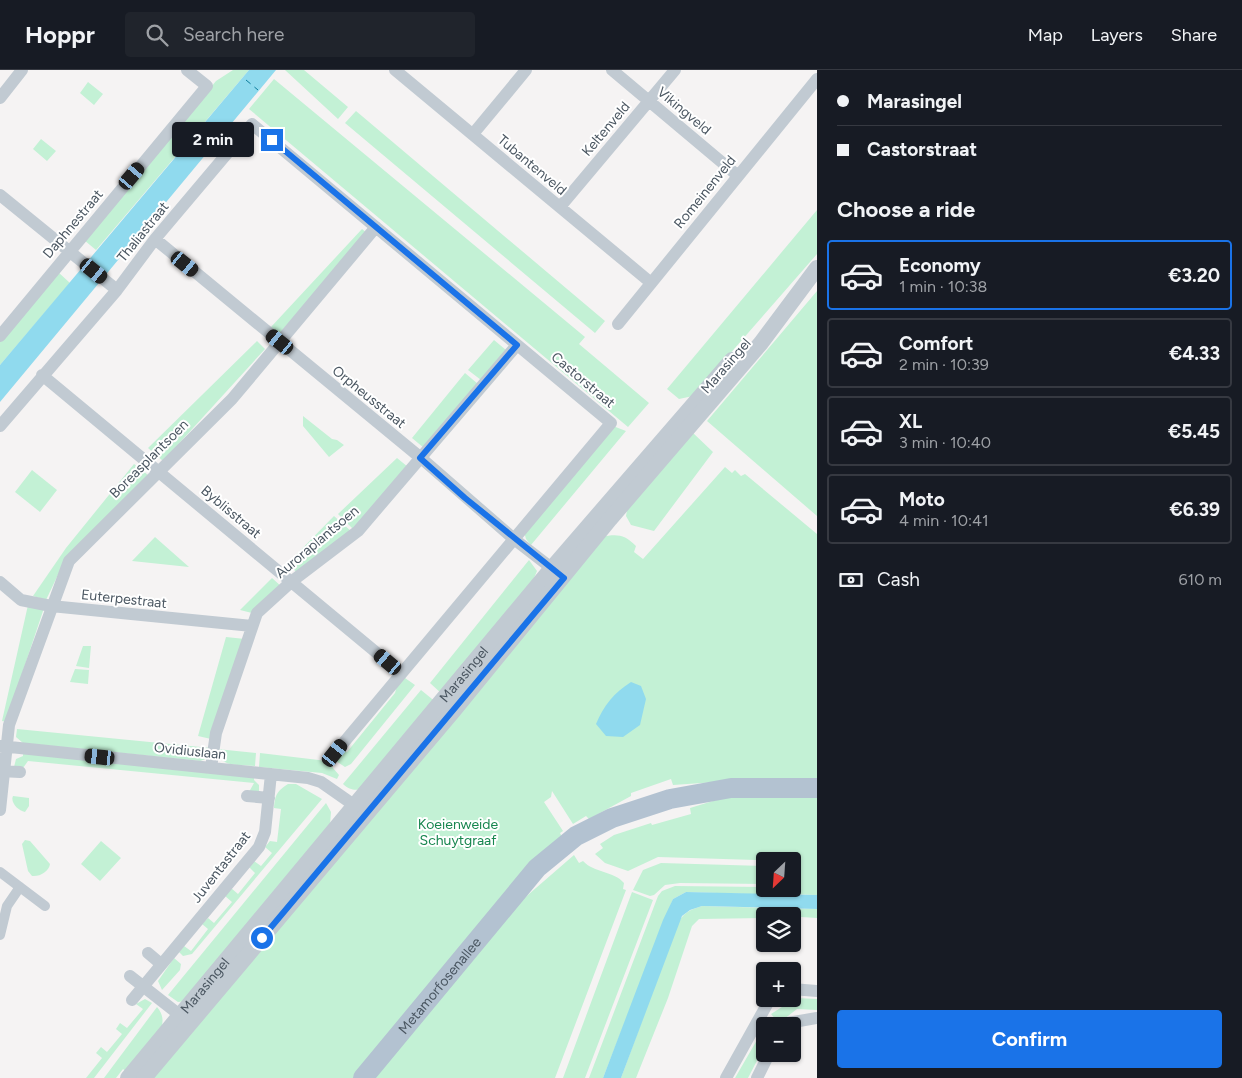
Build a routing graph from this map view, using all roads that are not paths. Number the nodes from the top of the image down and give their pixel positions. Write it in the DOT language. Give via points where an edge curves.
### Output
graph roads {
  1 [pos="22,70"];
  2 [pos="187,70"];
  3 [pos="395,70"];
  4 [pos="526,70"];
  5 [pos="612,70"];
  6 [pos="675,70"];
  7 [pos="817,79"];
  8 [pos="0,98"];
  9 [pos="649,100"];
  10 [pos="252,124"];
  11 [pos="473,134"];
  12 [pos="737,175"];
  13 [pos="0,195"];
  14 [pos="560,207"];
  15 [pos="376,227"];
  16 [pos="156,239"];
  17 [pos="70,252"];
  18 [pos="813,273"];
  19 [pos="650,282"];
  20 [pos="117,290"];
  21 [pos="618,324"];
  22 [pos="0,336"];
  23 [pos="280,342"];
  24 [pos="517,345"];
  25 [pos="42,375"];
  26 [pos="0,426"];
  27 [pos="420,458"];
  28 [pos="158,470"];
  29 [pos="514,539"];
  30 [pos="558,573"];
  31 [pos="0,582"];
  32 [pos="291,582"];
  33 [pos="51,606"];
  34 [pos="252,626"];
  35 [pos="401,673"];
  36 [pos="3,747"];
  37 [pos="335,753"];
  38 [pos="211,768"];
  39 [pos="2,771"];
  40 [pos="20,772"];
  41 [pos="271,774"];
  42 [pos="817,788"];
  43 [pos="247,796"];
  44 [pos="269,798"];
  45 [pos="0,810"];
  46 [pos="361,810"];
  47 [pos="0,872"];
  48 [pos="20,887"];
  49 [pos="45,906"];
  50 [pos="0,935"];
  51 [pos="148,953"];
  52 [pos="161,964"];
  53 [pos="130,976"];
  54 [pos="143,986"];
  55 [pos="801,990"];
  56 [pos="817,991"];
  57 [pos="132,1000"];
  58 [pos="817,1018"];
  59 [pos="185,1019"];
  60 [pos="801,1021"];
  61 [pos="756,1023"];
  62 [pos="765,1062"];
  63 [pos="128,1078"];
  64 [pos="144,1078"];
  65 [pos="363,1078"];
  66 [pos="726,1078"];
  67 [pos="756,1078"];
  1 -- 8 [label="street"];
  2 -- 17 [label="street, Daphnestraat" via="206,86"];
  3 -- 11 [label="street, Tubantenveld"];
  4 -- 11 [label="street"];
  5 -- 9 [label="street, Vikingveld"];
  6 -- 9 [label="street, Keltenveld"];
  7 -- 12 [label="street, Romeinenveld"];
  9 -- 12 [label="street, Vikingveld"];
  9 -- 14 [label="street, Keltenveld"];
  10 -- 15 [label="street, Castorstraat"];
  10 -- 16 [label="street, Thaliastraat"];
  11 -- 14 [label="street, Tubantenveld"];
  12 -- 19 [label="street, Romeinenveld"];
  13 -- 17 [label="street"];
  14 -- 19 [label="street, Tubantenveld"];
  15 -- 23 [label="street, Boreasplantsoen"];
  15 -- 24 [label="street, Castorstraat"];
  16 -- 20 [label="street, Thaliastraat"];
  16 -- 23 [label="street, Orpheusstraat"];
  17 -- 20 [label="street"];
  17 -- 22 [label="street, Daphnestraat"];
  18 -- 30 [label="street, Marasingel" via="752,336"];
  19 -- 21 [label="street, Romeinenveld"];
  20 -- 25 [label="street, Thaliastraat"];
  23 -- 27 [label="street, Orpheusstraat"];
  23 -- 28 [label="street, Boreasplantsoen" via="232,398"];
  24 -- 27 [label="street, Auroraplantsoen"];
  24 -- 29 [label="street, Castorstraat" via="611,423"];
  25 -- 26 [label="street, Thaliastraat"];
  25 -- 28 [label="street, Byblisstraat"];
  27 -- 29 [label="street, Orpheusstraat"];
  27 -- 32 [label="street, Auroraplantsoen" via="358,531"];
  28 -- 32 [label="street, Byblisstraat"];
  28 -- 33 [label="street, Boreasplantsoen" via="68,561"];
  29 -- 30 [label="street, Orpheusstraat"];
  29 -- 35 [label="street, Castorstraat"];
  30 -- 46 [label="street, Marasingel"];
  31 -- 33 [label="street, Euterpestraat" via="21,600"];
  32 -- 34 [label="street, Auroraplantsoen" via="257,613"];
  32 -- 35 [label="street, Byblisstraat"];
  33 -- 34 [label="street, Euterpestraat"];
  33 -- 36 [label="street, Boreasplantsoen"];
  34 -- 38 [label="street, Auroraplantsoen" via="216,733"];
  35 -- 37 [label="street, Castorstraat"];
  36 -- 38 [label="street, Ovidiuslaan"];
  36 -- 39 [label="street, Boreasplantsoen"];
  38 -- 41 [label="street, Ovidiuslaan"];
  39 -- 40 [label="street"];
  39 -- 45 [label="street, Boreasplantsoen"];
  41 -- 44 [label="street, Juventastraat"];
  41 -- 46 [label="street, Ovidiuslaan" via="321,782"];
  42 -- 65 [label="main road, Metamorfosenallee" via="731,788 670,800 582,846 518,894"];
  43 -- 44 [label="street"];
  44 -- 52 [label="street, Juventastraat" via="265,832 259,847"];
  46 -- 59 [label="street, Marasingel"];
  47 -- 48 [label="street"];
  48 -- 49 [label="street"];
  48 -- 50 [label="street" via="7,906"];
  51 -- 52 [label="street"];
  52 -- 54 [label="street, Juventastraat"];
  53 -- 54 [label="street"];
  54 -- 57 [label="street, Juventastraat"];
  54 -- 59 [label="street"];
  55 -- 56 [label="street"];
  58 -- 60 [label="street"];
  59 -- 63 [label="street, Marasingel"];
  59 -- 64 [label="street, Marasingel"];
  61 -- 66 [label="street"];
  62 -- 67 [label="street"];
}
